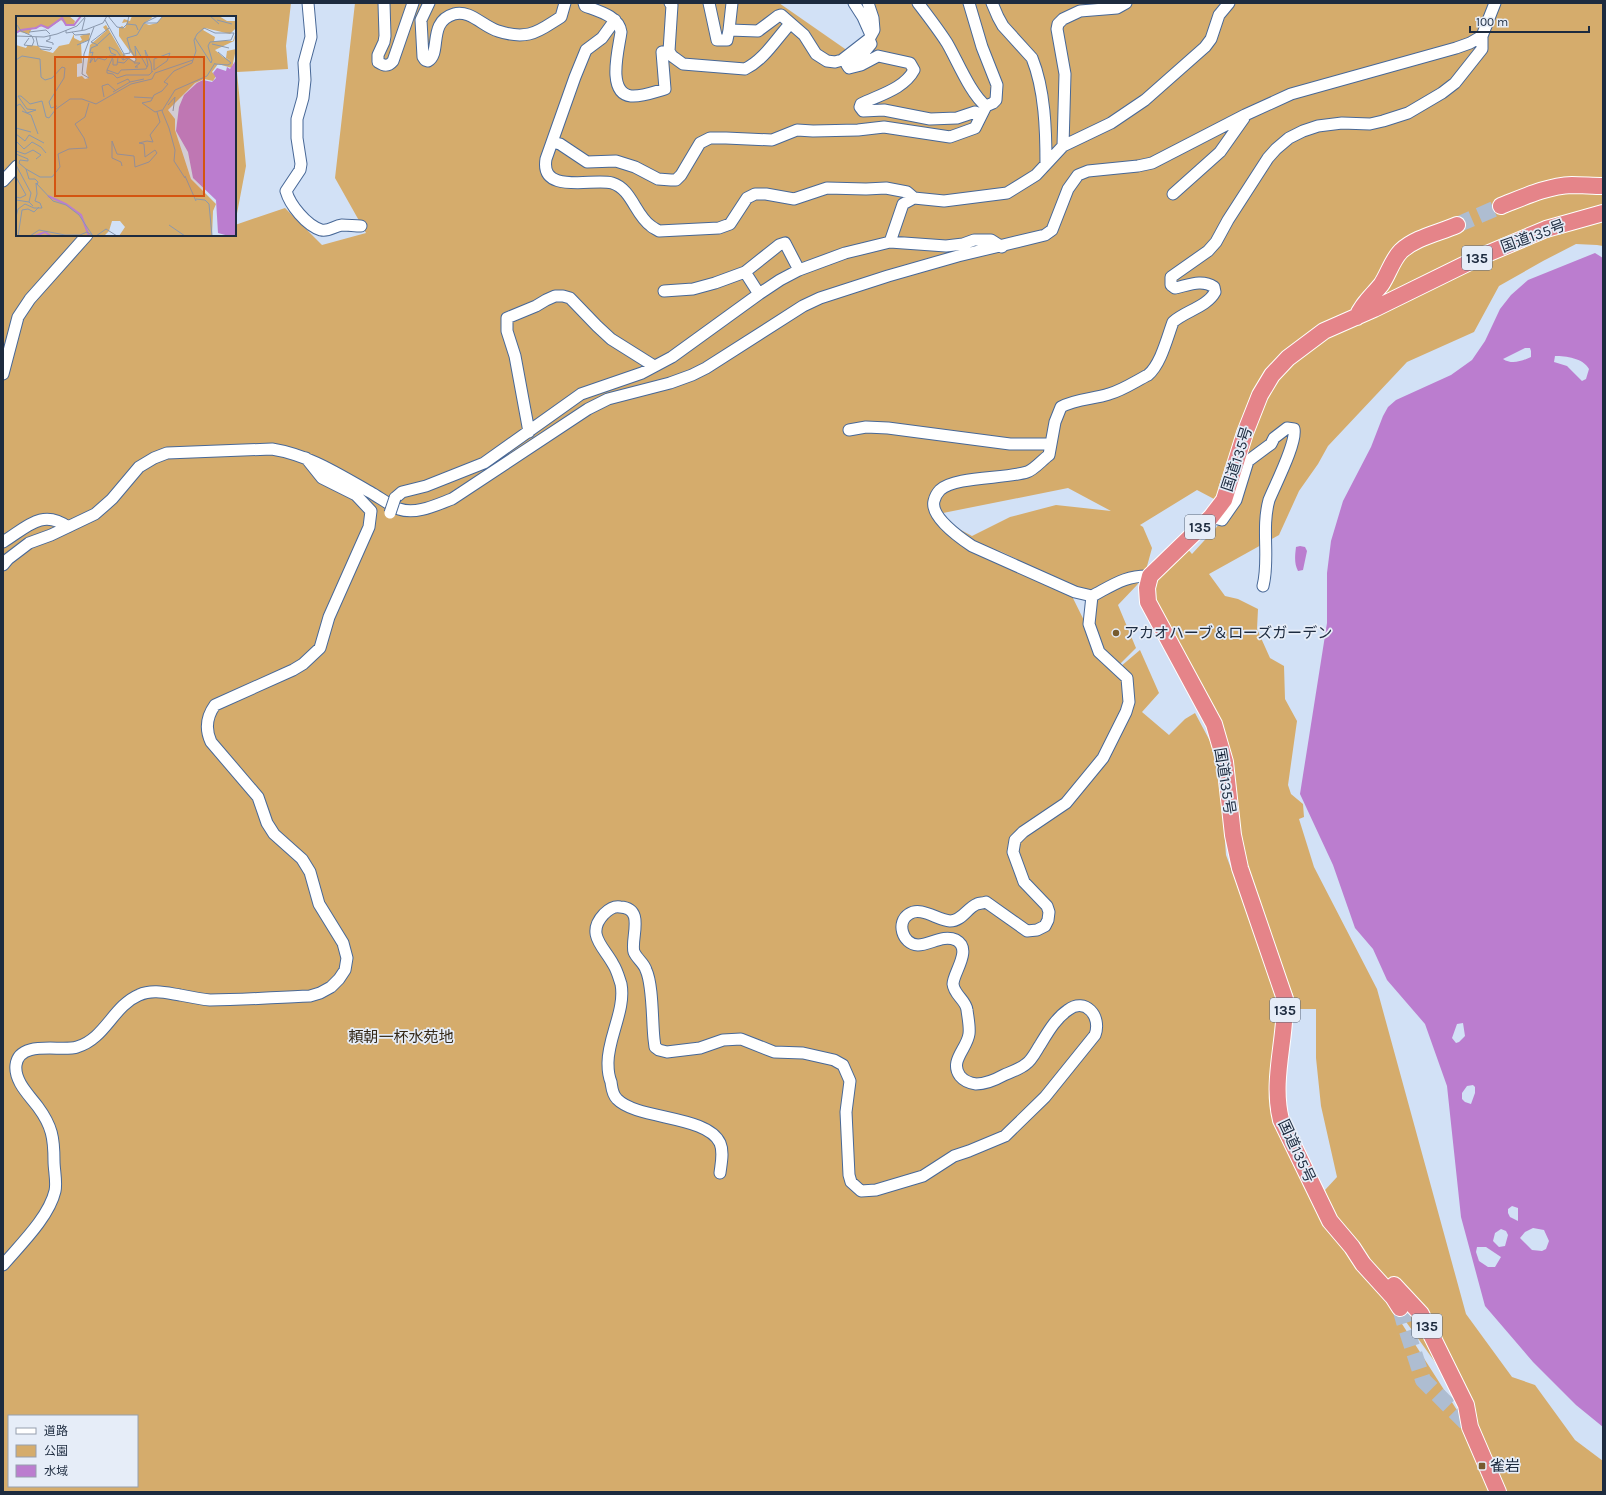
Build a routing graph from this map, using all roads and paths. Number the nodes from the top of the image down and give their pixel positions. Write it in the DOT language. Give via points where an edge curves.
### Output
graph roads {
  1 [pos="308,3"];
  2 [pos="384,3"];
  3 [pos="413,3"];
  4 [pos="430,3"];
  5 [pos="565,3"];
  6 [pos="584,3"];
  7 [pos="709,3"];
  8 [pos="732,3"];
  9 [pos="854,3"];
  10 [pos="868,3"];
  11 [pos="918,3"];
  12 [pos="969,3"];
  13 [pos="992,3"];
  14 [pos="1126,3"];
  15 [pos="1229,3"];
  16 [pos="1496,3"];
  17 [pos="671,4"];
  18 [pos="615,20"];
  19 [pos="790,24"];
  20 [pos="729,30"];
  21 [pos="1482,36"];
  22 [pos="870,37"];
  23 [pos="669,51"];
  24 [pos="984,110"];
  25 [pos="1245,115"];
  26 [pos="552,142"];
  27 [pos="1063,146"];
  28 [pos="1046,164"];
  29 [pos="16,167"];
  30 [pos="3,181"];
  31 [pos="1603,186"];
  32 [pos="1173,194"];
  33 [pos="914,198"];
  34 [pos="1501,206"];
  35 [pos="1603,213"];
  36 [pos="1457,225"];
  37 [pos="361,226"];
  38 [pos="86,236"];
  39 [pos="890,242"];
  40 [pos="1002,247"];
  41 [pos="799,270"];
  42 [pos="745,272"];
  43 [pos="664,291"];
  44 [pos="759,294"];
  45 [pos="1357,317"];
  46 [pos="654,366"];
  47 [pos="3,374"];
  48 [pos="849,430"];
  49 [pos="529,432"];
  50 [pos="1050,444"];
  51 [pos="306,458"];
  52 [pos="390,513"];
  53 [pos="1211,516"];
  54 [pos="68,527"];
  55 [pos="3,542"];
  56 [pos="3,566"];
  57 [pos="1150,576"];
  58 [pos="1263,586"];
  59 [pos="1092,596"];
  60 [pos="720,1173"];
  61 [pos="1352,1247"];
  62 [pos="3,1265"];
  63 [pos="1400,1308"];
  64 [pos="1498,1492"];
  1 -- 37 [label="street" via="311,37 304,63 303,98 297,119 301,164 300,170 286,191 299,214 321,230 331,230 341,225"];
  2 -- 3 [label="street" via="384,42 378,62 386,66 393,61"];
  4 -- 5 [label="street" via="421,20 423,56 428,61 432,58 440,25 454,13 466,14 498,31 516,35 530,34 561,17"];
  6 -- 18 [label="street" via="585,6"];
  7 -- 20 [label="street" via="716,40 727,40"];
  8 -- 20 [label="street"];
  9 -- 22 [label="street" via="863,17"];
  10 -- 22 [label="street" via="874,30"];
  11 -- 24 [label="street" via="946,42"];
  12 -- 24 [label="street" via="982,48 997,85 996,100"];
  13 -- 28 [label="street" via="1003,26 1032,58 1035,65 1046,139"];
  14 -- 27 [label="street" via="1117,8 1080,11 1058,24 1065,74"];
  15 -- 27 [label="street" via="1219,15 1212,39 1145,100 1111,124"];
  16 -- 21 [label="street"];
  17 -- 23 [label="street"];
  18 -- 23 [label="street" via="621,32 615,77 622,93 632,96 665,89 662,52"];
  18 -- 26 [label="street" via="602,38 586,50"];
  19 -- 20 [label="street" via="781,15 758,30"];
  19 -- 22 [label="street" via="804,35 816,54 827,61 842,60"];
  19 -- 23 [label="street" via="769,49 752,65 742,70 683,64"];
  21 -- 25 [label="street" via="1456,48 1291,94"];
  21 -- 50 [label="street" via="1482,49 1455,83 1408,113 1370,124 1342,123 1318,126 1289,138 1276,149 1216,242 1208,251 1171,277 1171,285 1175,288 1194,283 1208,283 1214,287 1215,292 1212,296 1173,322 1157,363 1148,375 1111,393 1061,406"];
  22 -- 24 [label="street" via="870,44 861,56 847,66 849,68 878,56 910,63 914,70 912,76 898,87 861,104 862,111 884,110 930,119 957,118"];
  24 -- 26 [label="street" via="975,128 950,137 884,127 858,130 797,130 772,140 710,138 700,143 676,180 654,178 621,162 587,162 560,144"];
  25 -- 32 [label="street" via="1220,152"];
  25 -- 40 [label="street" via="1152,163 1088,171 1078,175 1068,189 1052,230 1045,236"];
  26 -- 33 [label="street" via="546,167 554,179 566,183 597,181 617,185 650,226 659,231 726,226 747,198 755,194 794,199 827,188 886,188 907,192"];
  27 -- 28 [label="street"];
  28 -- 33 [label="street" via="1036,175 1007,193 944,200"];
  29 -- 30 [label="street"];
  31 -- 34 [label="highway" via="1571,185 1539,191"];
  33 -- 39 [label="street" via="903,204"];
  35 -- 45 [label="highway, 国道135号 / 135" via="1546,229 1482,256"];
  36 -- 45 [label="highway, 135" via="1418,240 1400,252 1382,284 1360,308"];
  38 -- 47 [label="street" via="30,299 18,317"];
  39 -- 40 [label="street" via="946,246 974,240 991,240"];
  39 -- 41 [label="street" via="845,253"];
  40 -- 51 [label="street" via="958,256 820,298 803,306 692,376 608,399 588,409 452,498 433,507 417,510 399,509"];
  41 -- 42 [label="street" via="785,243"];
  41 -- 44 [label="street"];
  42 -- 43 [label="street" via="693,289"];
  42 -- 44 [label="street"];
  44 -- 46 [label="street" via="672,357"];
  45 -- 53 [label="highway, 国道135号 / 135" via="1324,331 1288,358 1272,375 1260,395 1245,432 1224,500"];
  46 -- 49 [label="street" via="642,373 581,394"];
  46 -- 49 [label="street" via="612,339 570,298 555,296 507,318 507,331 515,356"];
  48 -- 50 [label="street" via="866,427 888,428 1010,444"];
  49 -- 52 [label="street, bridge" via="484,463 426,486 402,492 395,498"];
  50 -- 59 [label="street" via="1049,455 1028,472 963,481 940,490 933,506 935,514 960,539 972,546 1075,592"];
  51 -- 54 [label="street" via="272,449 167,453 139,467 95,514"];
  51 -- 62 [label="street" via="322,478 356,495 371,511 370,526 329,617 320,648 293,670 215,705 210,713 207,734 258,797 267,823 274,834 302,859 310,872 319,904 343,943 347,958 345,970 331,987 310,996 209,1000 158,992 139,994 130,1000 93,1040 84,1045 72,1049 35,1048 25,1052 18,1059 17,1076 47,1120 53,1136 55,1190 41,1218"];
  53 -- 57 [label="highway, 国道135号 / 135"];
  53 -- 58 [label="street" via="1222,520 1236,500 1248,461 1271,444 1283,430 1294,429 1292,444 1266,509"];
  54 -- 55 [label="street" via="59,520 36,520"];
  54 -- 56 [label="street" via="25,545"];
  57 -- 59 [label="street" via="1138,575 1128,578"];
  57 -- 61 [label="highway, 国道135号 / 135" via="1147,588 1148,602 1214,724 1225,762 1233,835 1240,868 1285,999 1277,1084 1280,1120 1330,1221"];
  59 -- 60 [label="street" via="1090,630 1099,652 1127,678 1129,702 1103,758 1066,803 1015,840 1013,852 1020,875 1047,906 1048,920 1044,926 1027,931 986,902 978,904 958,920 952,921 918,911 910,913 903,922 902,933 907,940 916,945 942,938 954,939 960,943 962,960 953,983 954,989 967,1008 969,1033 956,1061 956,1068 967,1082 976,1084 994,1080 1026,1064 1068,1009 1085,1007 1090,1010 1096,1017 1098,1028 1095,1035 1045,1097 1005,1136 946,1159 923,1176 876,1190 861,1191 851,1182 849,1175 846,1112 850,1082 843,1065 834,1060 803,1053 774,1052 741,1039 723,1040 700,1048 667,1052 659,1050 655,1047 649,979 646,968 634,952 636,919 624,907 613,907 599,921 596,933 600,946 614,965 620,984 620,1001 608,1064 613,1094 622,1103 633,1108 707,1130 720,1143"];
  61 -- 63 [label="highway, 国道135号 / 135"];
  61 -- 64 [label="highway, 国道135号 / 135" via="1382,1271 1421,1314 1466,1405 1470,1427"];
}
